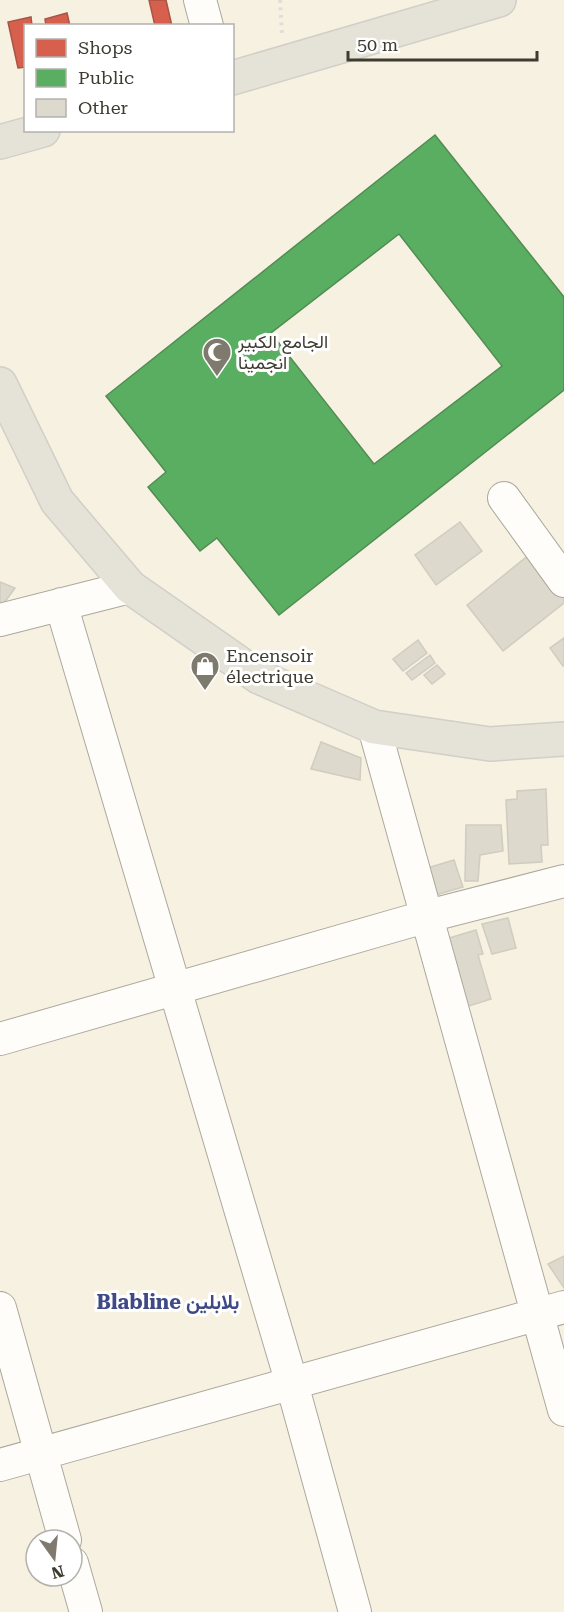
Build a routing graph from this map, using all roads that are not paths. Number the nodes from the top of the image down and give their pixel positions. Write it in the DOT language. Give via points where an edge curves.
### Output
graph roads {
  1 [pos="200,0"];
  2 [pos="499,0"];
  3 [pos="206,24"];
  4 [pos="234,77"];
  5 [pos="0,384"];
  6 [pos="504,498"];
  7 [pos="564,581"];
  8 [pos="130,587"];
  9 [pos="61,604"];
  10 [pos="0,620"];
  11 [pos="374,727"];
  12 [pos="564,739"];
  13 [pos="564,880"];
  14 [pos="428,916"];
  15 [pos="174,989"];
  16 [pos="0,1039"];
  17 [pos="0,1308"];
  18 [pos="550,1311"];
  19 [pos="292,1384"];
  20 [pos="564,1410"];
  21 [pos="41,1455"];
  22 [pos="0,1466"];
  23 [pos="62,1528"];
  24 [pos="79,1588"];
  25 [pos="86,1612"];
  26 [pos="355,1612"];
  1 -- 3 [label="street"];
  2 -- 4 [label="main road"];
  5 -- 8 [label="main road" via="57,501"];
  6 -- 7 [label="street"];
  8 -- 9 [label="street"];
  8 -- 11 [label="main road" via="260,677"];
  9 -- 10 [label="street"];
  9 -- 15 [label="street"];
  11 -- 12 [label="main road" via="490,744"];
  11 -- 14 [label="street"];
  13 -- 14 [label="street"];
  14 -- 15 [label="street"];
  14 -- 18 [label="street"];
  15 -- 16 [label="street"];
  15 -- 19 [label="street"];
  17 -- 21 [label="street"];
  18 -- 19 [label="street"];
  18 -- 20 [label="street"];
  19 -- 21 [label="street"];
  19 -- 26 [label="street"];
  21 -- 22 [label="street"];
  21 -- 23 [label="street"];
  24 -- 25 [label="street"];
}
